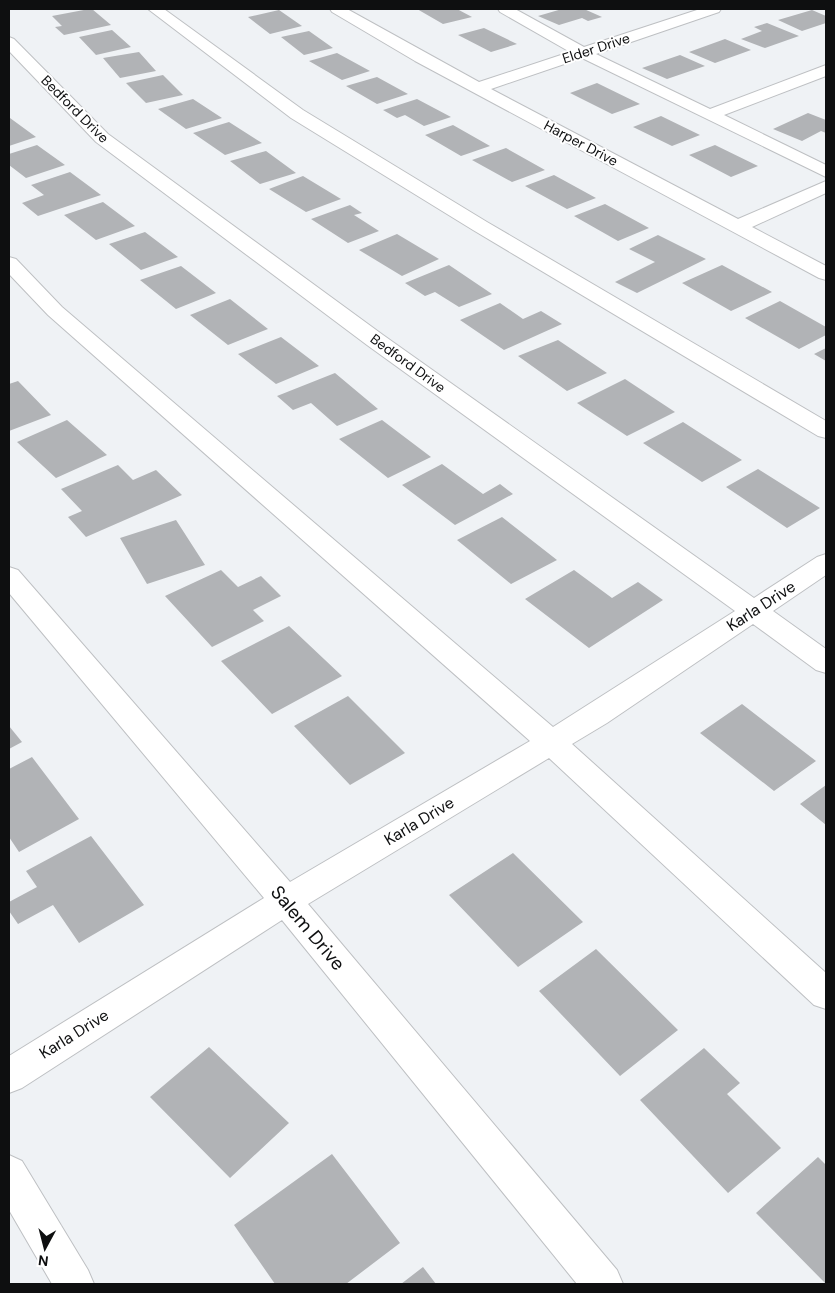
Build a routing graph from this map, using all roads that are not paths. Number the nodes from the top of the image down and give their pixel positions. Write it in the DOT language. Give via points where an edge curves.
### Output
graph roads {
  1 [pos="154,9"];
  2 [pos="338,9"];
  3 [pos="505,9"];
  4 [pos="714,9"];
  5 [pos="9,42"];
  6 [pos="583,53"];
  7 [pos="826,70"];
  8 [pos="478,88"];
  9 [pos="710,115"];
  10 [pos="826,172"];
  11 [pos="826,186"];
  12 [pos="737,227"];
  13 [pos="9,263"];
  14 [pos="826,274"];
  15 [pos="826,431"];
  16 [pos="826,564"];
  17 [pos="9,576"];
  18 [pos="754,610"];
  19 [pos="826,663"];
  20 [pos="551,742"];
  21 [pos="286,901"];
  22 [pos="826,994"];
  23 [pos="9,1076"];
  24 [pos="9,1174"];
  25 [pos="74,1284"];
  26 [pos="603,1284"];
  1 -- 15 [label="street" via="297,114"];
  2 -- 8 [label="street, Harper Drive"];
  3 -- 6 [label="street"];
  4 -- 6 [label="street, Elder Drive"];
  5 -- 18 [label="street, Bedford Drive" via="102,138 375,340"];
  6 -- 8 [label="street, Elder Drive"];
  6 -- 9 [label="street"];
  7 -- 9 [label="street"];
  8 -- 12 [label="street, Harper Drive"];
  9 -- 10 [label="street"];
  11 -- 12 [label="street"];
  12 -- 14 [label="street, Harper Drive"];
  13 -- 20 [label="street" via="55,311"];
  16 -- 18 [label="street, Karla Drive"];
  17 -- 21 [label="street, Salem Drive"];
  18 -- 19 [label="street, Bedford Drive"];
  18 -- 20 [label="street, Karla Drive"];
  20 -- 21 [label="street, Karla Drive"];
  20 -- 22 [label="street"];
  21 -- 23 [label="street, Karla Drive"];
  21 -- 26 [label="street, Salem Drive"];
  24 -- 25 [label="street"];
}
